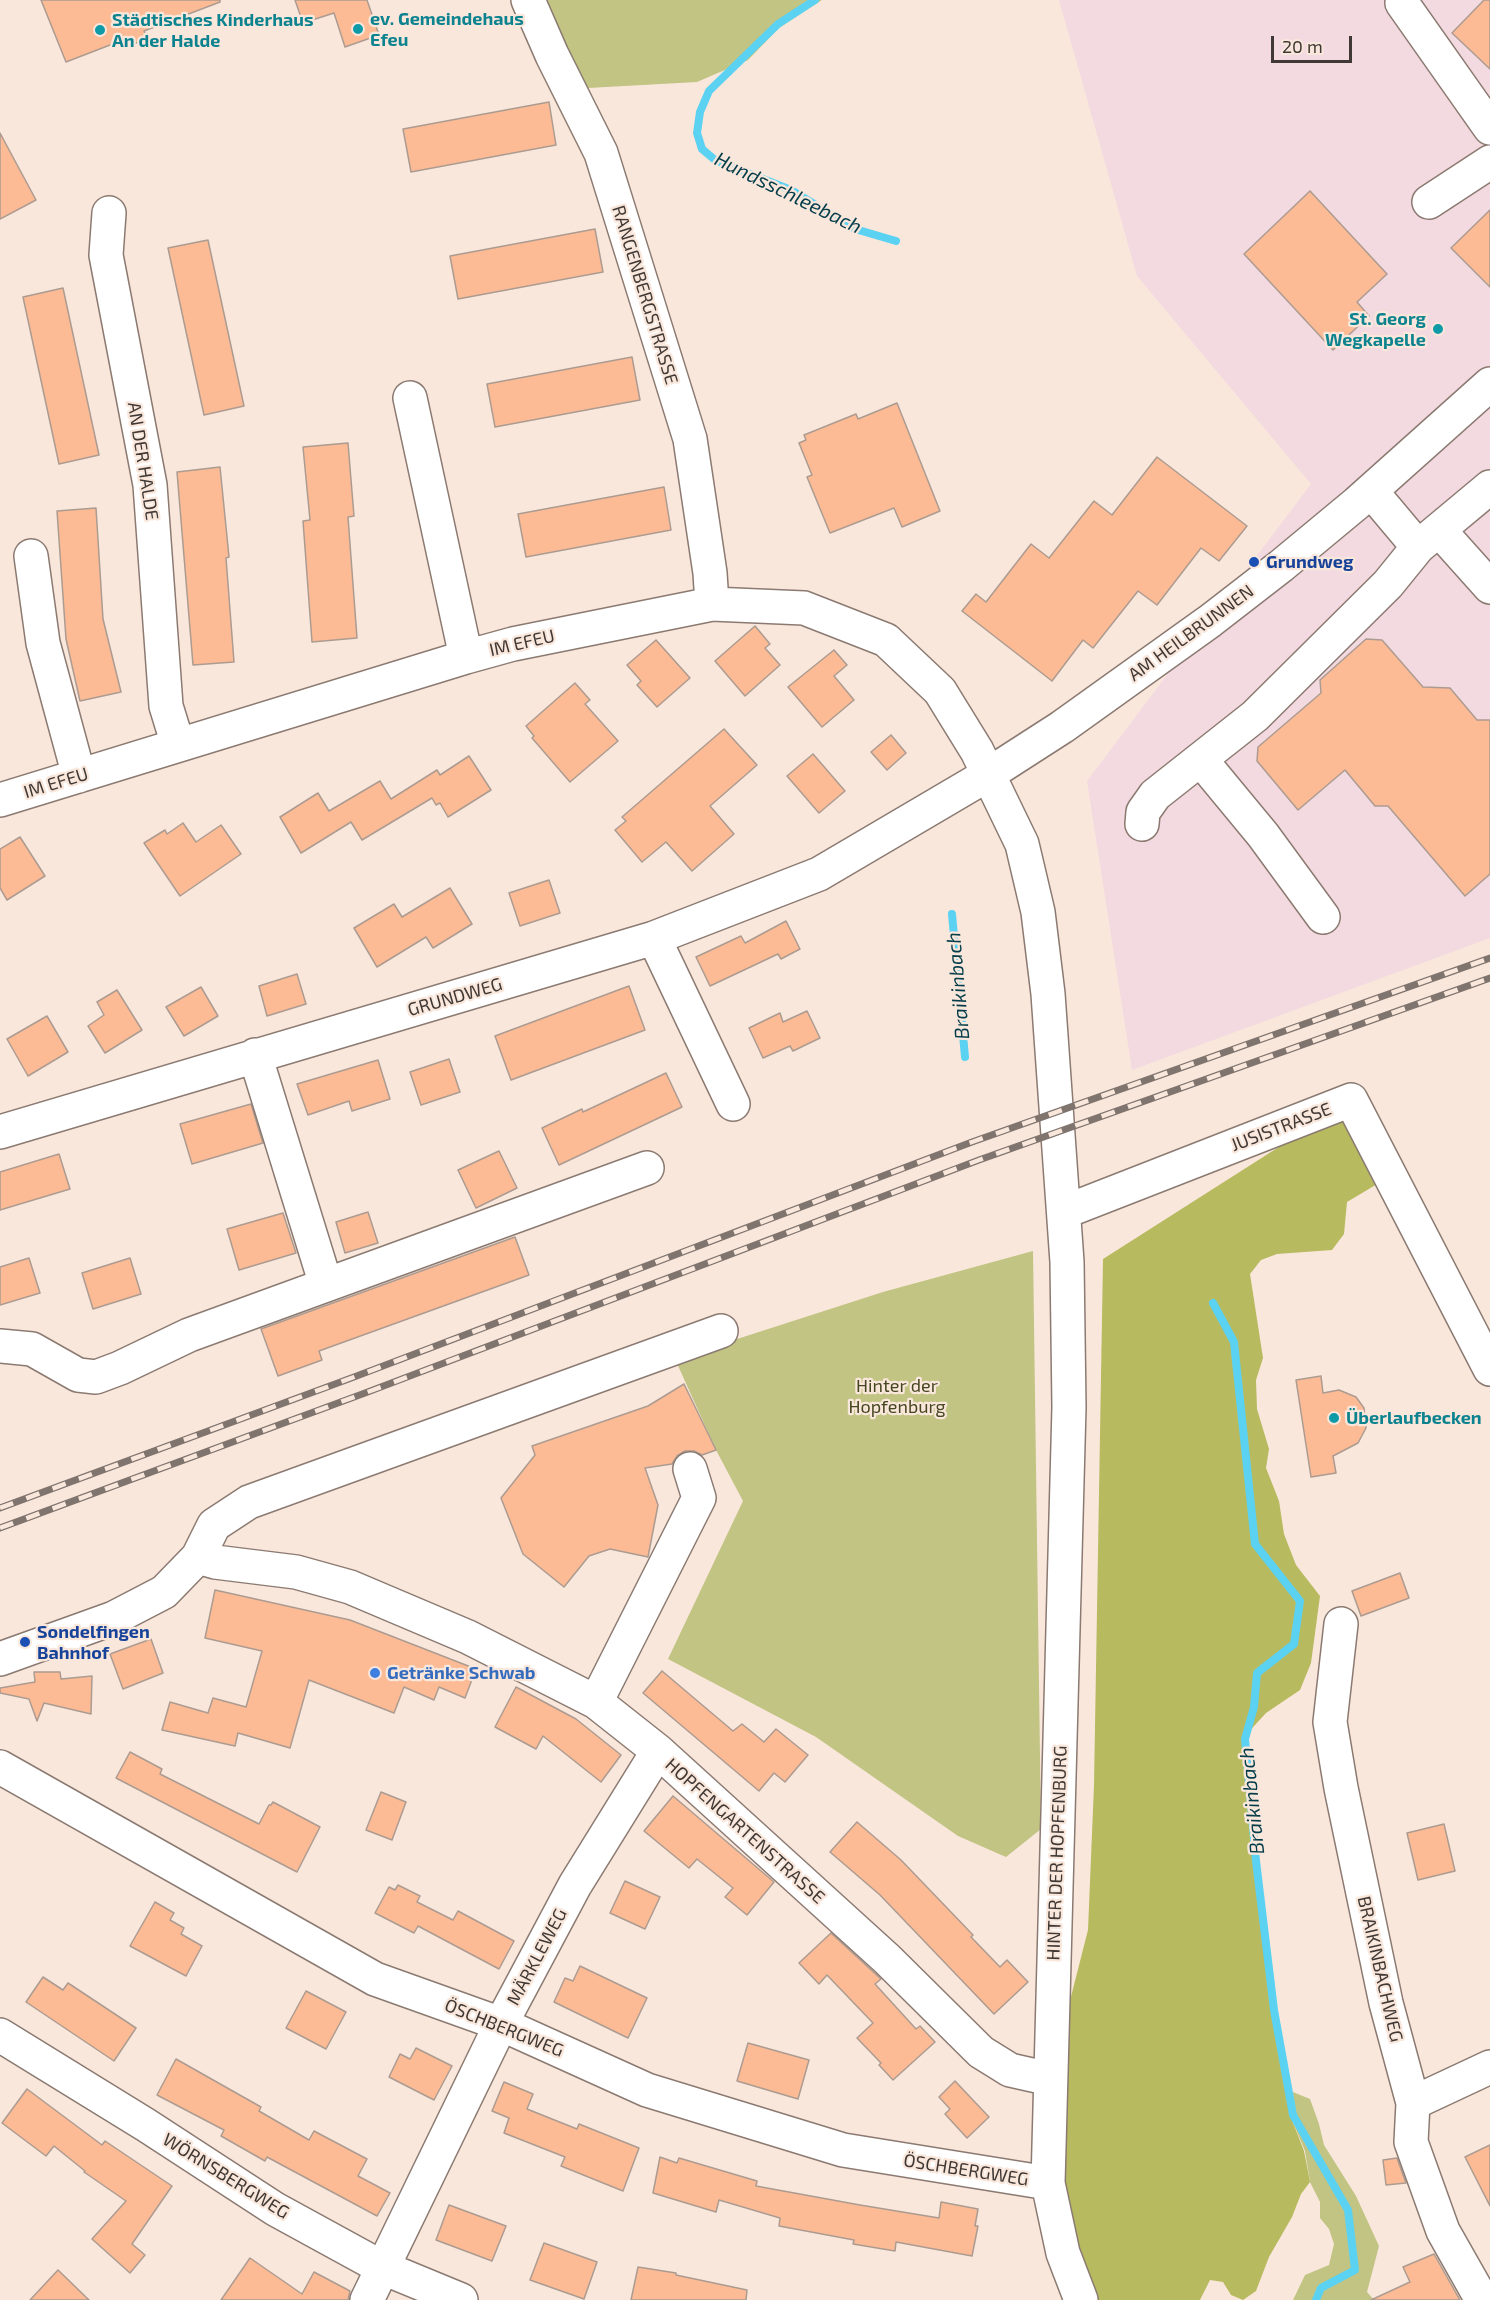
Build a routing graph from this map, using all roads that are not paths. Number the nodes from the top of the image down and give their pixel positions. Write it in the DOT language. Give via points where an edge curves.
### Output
graph roads {
  1 [pos="528,0"];
  2 [pos="1403,1"];
  3 [pos="1490,128"];
  4 [pos="1490,162"];
  5 [pos="1429,202"];
  6 [pos="109,213"];
  7 [pos="1490,384"];
  8 [pos="410,398"];
  9 [pos="1490,487"];
  10 [pos="1371,491"];
  11 [pos="1428,538"];
  12 [pos="31,556"];
  13 [pos="1490,587"];
  14 [pos="712,604"];
  15 [pos="466,657"];
  16 [pos="178,745"];
  17 [pos="1201,760"];
  18 [pos="988,774"];
  19 [pos="79,776"];
  20 [pos="0,800"];
  21 [pos="1142,825"];
  22 [pos="1323,917"];
  23 [pos="654,938"];
  24 [pos="255,1055"];
  25 [pos="733,1104"];
  26 [pos="0,1132"];
  27 [pos="647,1168"];
  28 [pos="1064,1212"];
  29 [pos="326,1285"];
  30 [pos="721,1331"];
  31 [pos="0,1347"];
  32 [pos="1490,1369"];
  33 [pos="690,1469"];
  34 [pos="198,1557"];
  35 [pos="1341,1624"];
  36 [pos="0,1659"];
  37 [pos="596,1702"];
  38 [pos="658,1751"];
  39 [pos="0,1767"];
  40 [pos="501,2024"];
  41 [pos="0,2035"];
  42 [pos="1490,2067"];
  43 [pos="1050,2079"];
  44 [pos="1413,2103"];
  45 [pos="1048,2183"];
  46 [pos="381,2267"];
  47 [pos="367,2300"];
  48 [pos="461,2300"];
  49 [pos="1081,2300"];
  50 [pos="1482,2300"];
  1 -- 14 [label="street, RANGENBERGSTRASSE" via="601,153 687,428"];
  2 -- 3 [label="street"];
  4 -- 5 [label="street"];
  6 -- 16 [label="street, AN DER HALDE" via="106,255 150,485 166,706"];
  7 -- 10 [label="street, AM HEILBRUNNEN"];
  8 -- 15 [label="street"];
  9 -- 11 [label="street"];
  10 -- 11 [label="street"];
  10 -- 18 [label="street, AM HEILBRUNNEN" via="1210,621 1062,727"];
  11 -- 13 [label="street"];
  11 -- 17 [label="street" via="1388,584 1255,716"];
  12 -- 19 [label="street" via="44,643"];
  14 -- 15 [label="street, IM EFEU"];
  14 -- 18 [label="street, IM EFEU" via="804,608 886,640 940,691"];
  15 -- 16 [label="street, IM EFEU"];
  16 -- 19 [label="street, IM EFEU"];
  17 -- 21 [label="street" via="1155,795 1143,812"];
  17 -- 22 [label="street"];
  18 -- 23 [label="street, GRUNDWEG" via="819,874"];
  18 -- 28 [label="street, HINTER DER HOPFENBURG" via="1022,844 1038,912"];
  19 -- 20 [label="street, IM EFEU"];
  23 -- 24 [label="street, GRUNDWEG"];
  23 -- 25 [label="street"];
  24 -- 26 [label="street, GRUNDWEG"];
  24 -- 29 [label="street"];
  27 -- 29 [label="street"];
  28 -- 32 [label="street, JUSISTRASSE" via="1351,1100"];
  28 -- 43 [label="street, HINTER DER HOPFENBURG" via="1068,1419"];
  29 -- 31 [label="street" via="189,1335 96,1377 78,1375 32,1349"];
  30 -- 34 [label="street" via="249,1502 214,1525"];
  33 -- 37 [label="street" via="699,1498"];
  34 -- 36 [label="street" via="164,1592 114,1618"];
  34 -- 37 [label="street, HOPFENGARTENSTRASSE" via="296,1572 350,1587 468,1637"];
  35 -- 44 [label="street, BRAIKINBACHWEG" via="1330,1722 1386,2003"];
  37 -- 38 [label="street, HOPFENGARTENSTRASSE"];
  38 -- 40 [label="street, MÄRKLEWEG" via="575,1885"];
  38 -- 43 [label="street, HOPFENGARTENSTRASSE" via="887,1959 981,2052 1010,2070"];
  39 -- 40 [label="street, ÖSCHBERGWEG" via="375,1979"];
  40 -- 45 [label="street, ÖSCHBERGWEG" via="648,2091 843,2150"];
  40 -- 46 [label="street, MÄRKLEWEG"];
  41 -- 46 [label="street, WÖRNSBERGWEG" via="275,2209"];
  42 -- 44 [label="street"];
  43 -- 45 [label="street"];
  44 -- 50 [label="street, BRAIKINBACHWEG" via="1411,2142 1443,2231"];
  45 -- 49 [label="street" via="1063,2253"];
  46 -- 47 [label="street, MÄRKLEWEG"];
  46 -- 48 [label="street, WÖRNSBERGWEG"];
}
